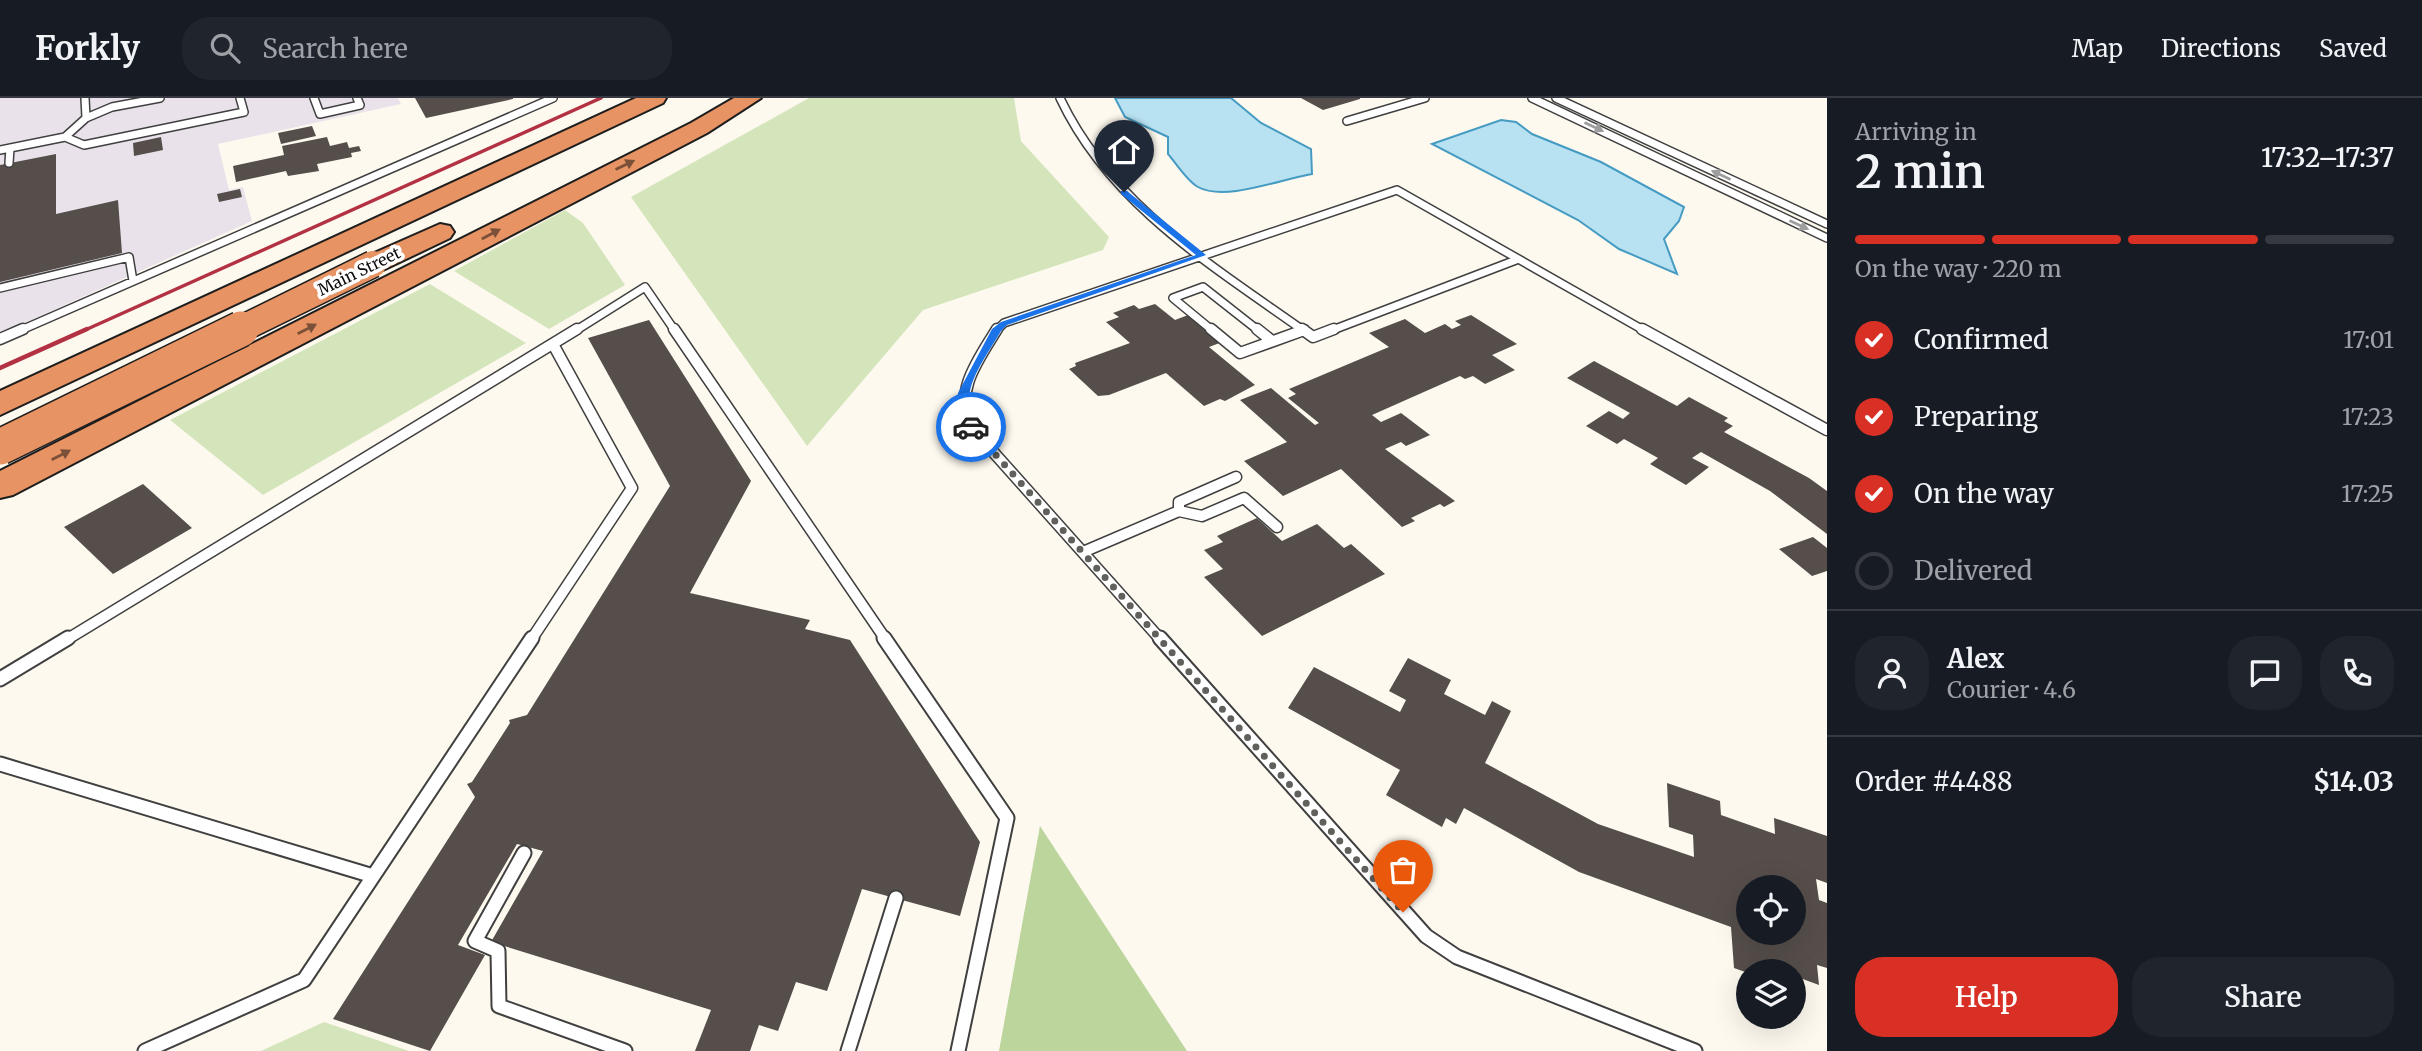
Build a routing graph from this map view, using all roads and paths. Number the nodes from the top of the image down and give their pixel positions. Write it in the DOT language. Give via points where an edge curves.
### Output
graph roads {
  1 [pos="85,98"];
  2 [pos="160,98"];
  3 [pos="240,98"];
  4 [pos="314,98"];
  5 [pos="357,98"];
  6 [pos="553,98"];
  7 [pos="655,98"];
  8 [pos="681,98"];
  9 [pos="719,98"];
  10 [pos="750,98"];
  11 [pos="1059,98"];
  12 [pos="1425,98"];
  13 [pos="1532,98"];
  14 [pos="1556,98"];
  15 [pos="86,118"];
  16 [pos="1347,121"];
  17 [pos="65,137"];
  18 [pos="10,148"];
  19 [pos="0,150"];
  20 [pos="9,163"];
  21 [pos="1827,224"];
  22 [pos="1827,238"];
  23 [pos="1202,255"];
  24 [pos="363,260"];
  25 [pos="1516,260"];
  26 [pos="133,281"];
  27 [pos="0,288"];
  28 [pos="1304,330"];
  29 [pos="0,339"];
  30 [pos="1272,341"];
  31 [pos="554,346"];
  32 [pos="108,353"];
  33 [pos="218,374"];
  34 [pos="0,404"];
  35 [pos="0,425"];
  36 [pos="1827,430"];
  37 [pos="0,447"];
  38 [pos="1236,477"];
  39 [pos="0,486"];
  40 [pos="1179,511"];
  41 [pos="1277,527"];
  42 [pos="1083,552"];
  43 [pos="0,679"];
  44 [pos="0,764"];
  45 [pos="524,853"];
  46 [pos="373,876"];
  47 [pos="896,898"];
  48 [pos="145,1051"];
  49 [pos="625,1051"];
  50 [pos="848,1051"];
  51 [pos="958,1051"];
  52 [pos="1695,1051"];
  1 -- 15 [label="lane"];
  2 -- 15 [label="lane" via="112,107"];
  3 -- 17 [label="lane" via="244,112 85,145"];
  4 -- 5 [label="lane" via="320,114 360,105"];
  6 -- 26 [label="lane"];
  7 -- 32 [label="highway"];
  8 -- 24 [label="highway, Main Street"];
  9 -- 24 [label="highway, Main Street" via="466,220"];
  33 -- 10 [label="highway, one-way"];
  11 -- 23 [label="lane" via="1083,144 1114,182"];
  12 -- 16 [label="lane"];
  13 -- 22 [label="lane, one-way"];
  21 -- 14 [label="lane, one-way"];
  15 -- 17 [label="lane"];
  17 -- 18 [label="lane"];
  18 -- 19 [label="lane"];
  18 -- 20 [label="lane"];
  23 -- 25 [label="lane" via="1398,190"];
  23 -- 28 [label="lane"];
  23 -- 42 [label="lane" via="1004,323 962,393 962,414 970,426"];
  24 -- 35 [label="highway, Main Street"];
  24 -- 37 [label="highway, Main Street, bridge"];
  25 -- 28 [label="lane" via="1313,337"];
  25 -- 36 [label="lane"];
  26 -- 27 [label="lane" via="130,257"];
  26 -- 29 [label="lane"];
  28 -- 30 [label="lane"];
  30 -- 30 [label="lane" via="1240,353 1173,298 1203,288"];
  31 -- 43 [label="lane"];
  31 -- 46 [label="lane" via="632,488"];
  31 -- 51 [label="lane" via="645,287 1007,818"];
  32 -- 33 [label="highway" via="199,317 237,313 259,317 266,328 261,342"];
  32 -- 34 [label="highway"];
  39 -- 33 [label="highway, one-way"];
  38 -- 40 [label="lane" via="1179,502"];
  40 -- 41 [label="lane" via="1202,516 1244,498"];
  40 -- 42 [label="lane"];
  42 -- 52 [label="lane" via="1426,936 1457,957"];
  44 -- 46 [label="lane"];
  45 -- 49 [label="lane" via="475,941 498,951 499,1006"];
  46 -- 48 [label="lane" via="304,980"];
  47 -- 50 [label="lane"];
}
